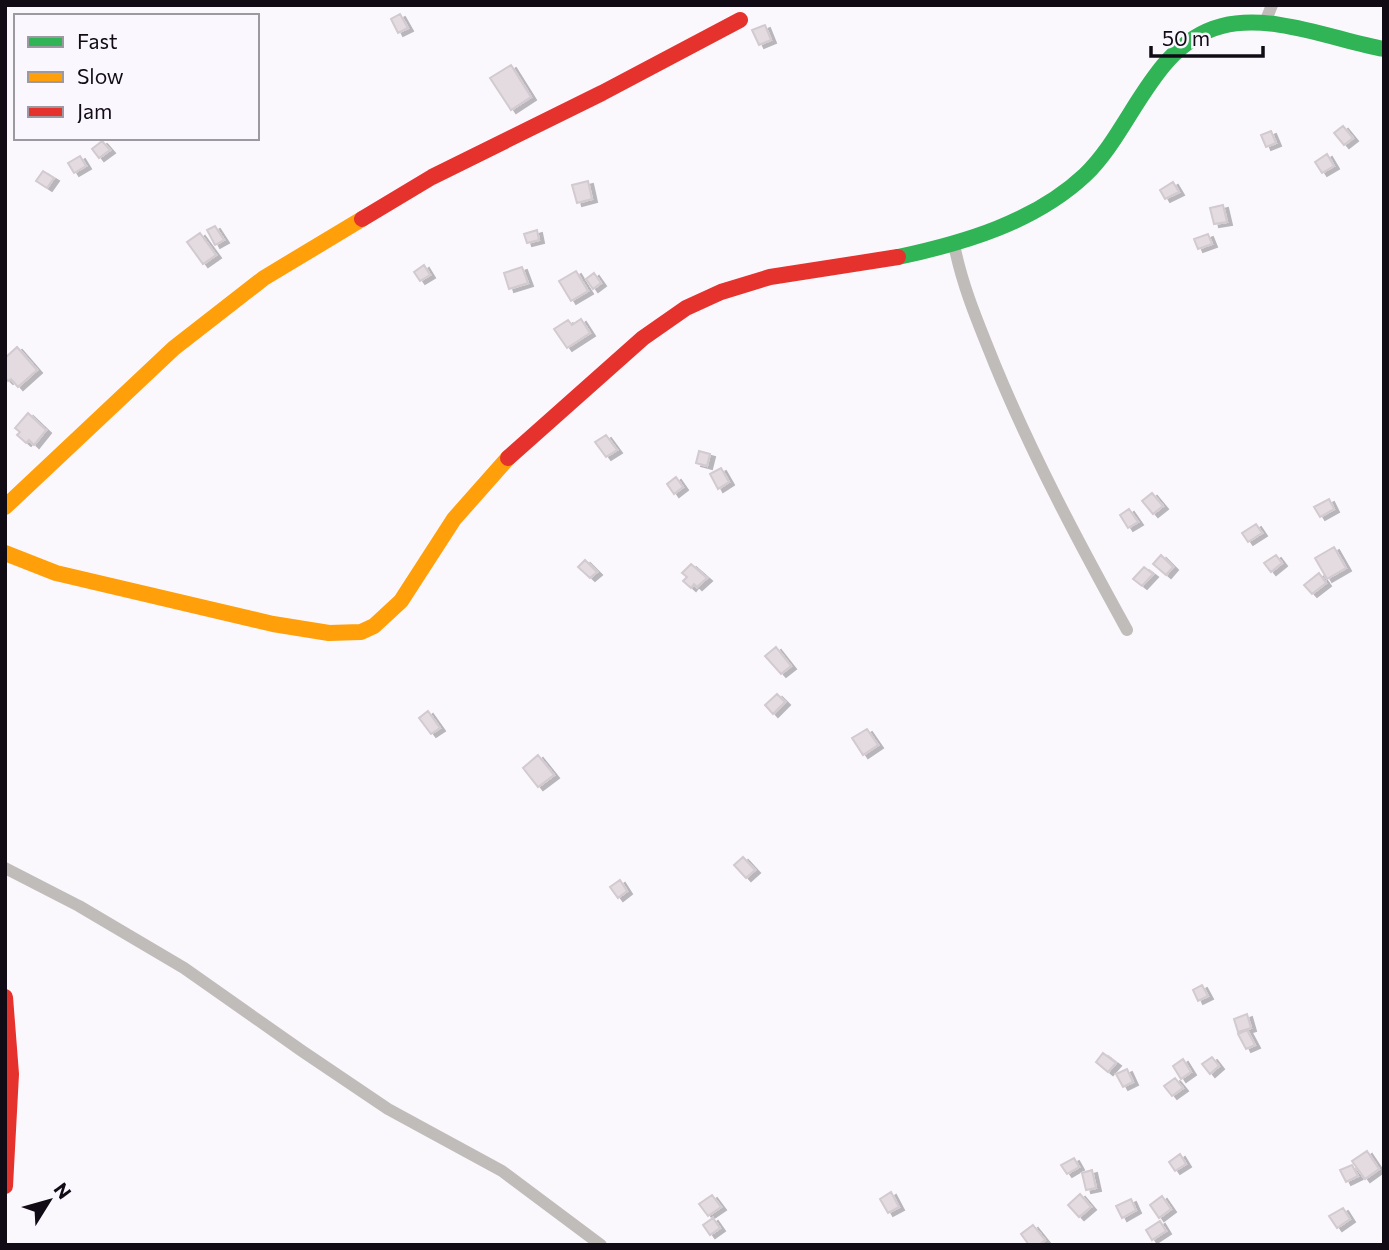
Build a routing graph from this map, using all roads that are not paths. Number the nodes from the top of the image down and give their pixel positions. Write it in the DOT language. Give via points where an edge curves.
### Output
graph roads {
  1 [pos="1272,5"];
  2 [pos="740,20"];
  3 [pos="1264,25"];
  4 [pos="1384,49"];
  5 [pos="954,244"];
  6 [pos="5,507"];
  7 [pos="5,553"];
  8 [pos="1127,630"];
  9 [pos="5,868"];
  10 [pos="5,997"];
  11 [pos="5,1186"];
  12 [pos="601,1245"];
  1 -- 3 [label="street"];
  2 -- 6 [label="main road" via="432,177 264,278 174,348"];
  3 -- 4 [label="main road"];
  3 -- 5 [label="main road" via="1223,25 1178,49 1138,100 1112,144 1067,191 1013,221"];
  5 -- 7 [label="main road" via="883,261 781,275 678,312 559,411 484,483 453,520 400,601 363,632 273,624 55,573"];
  5 -- 8 [label="street" via="970,302 1021,426"];
  9 -- 12 [label="street" via="79,905 184,968 388,1109 502,1171"];
  10 -- 11 [label="main road" via="11,1074"];
}
